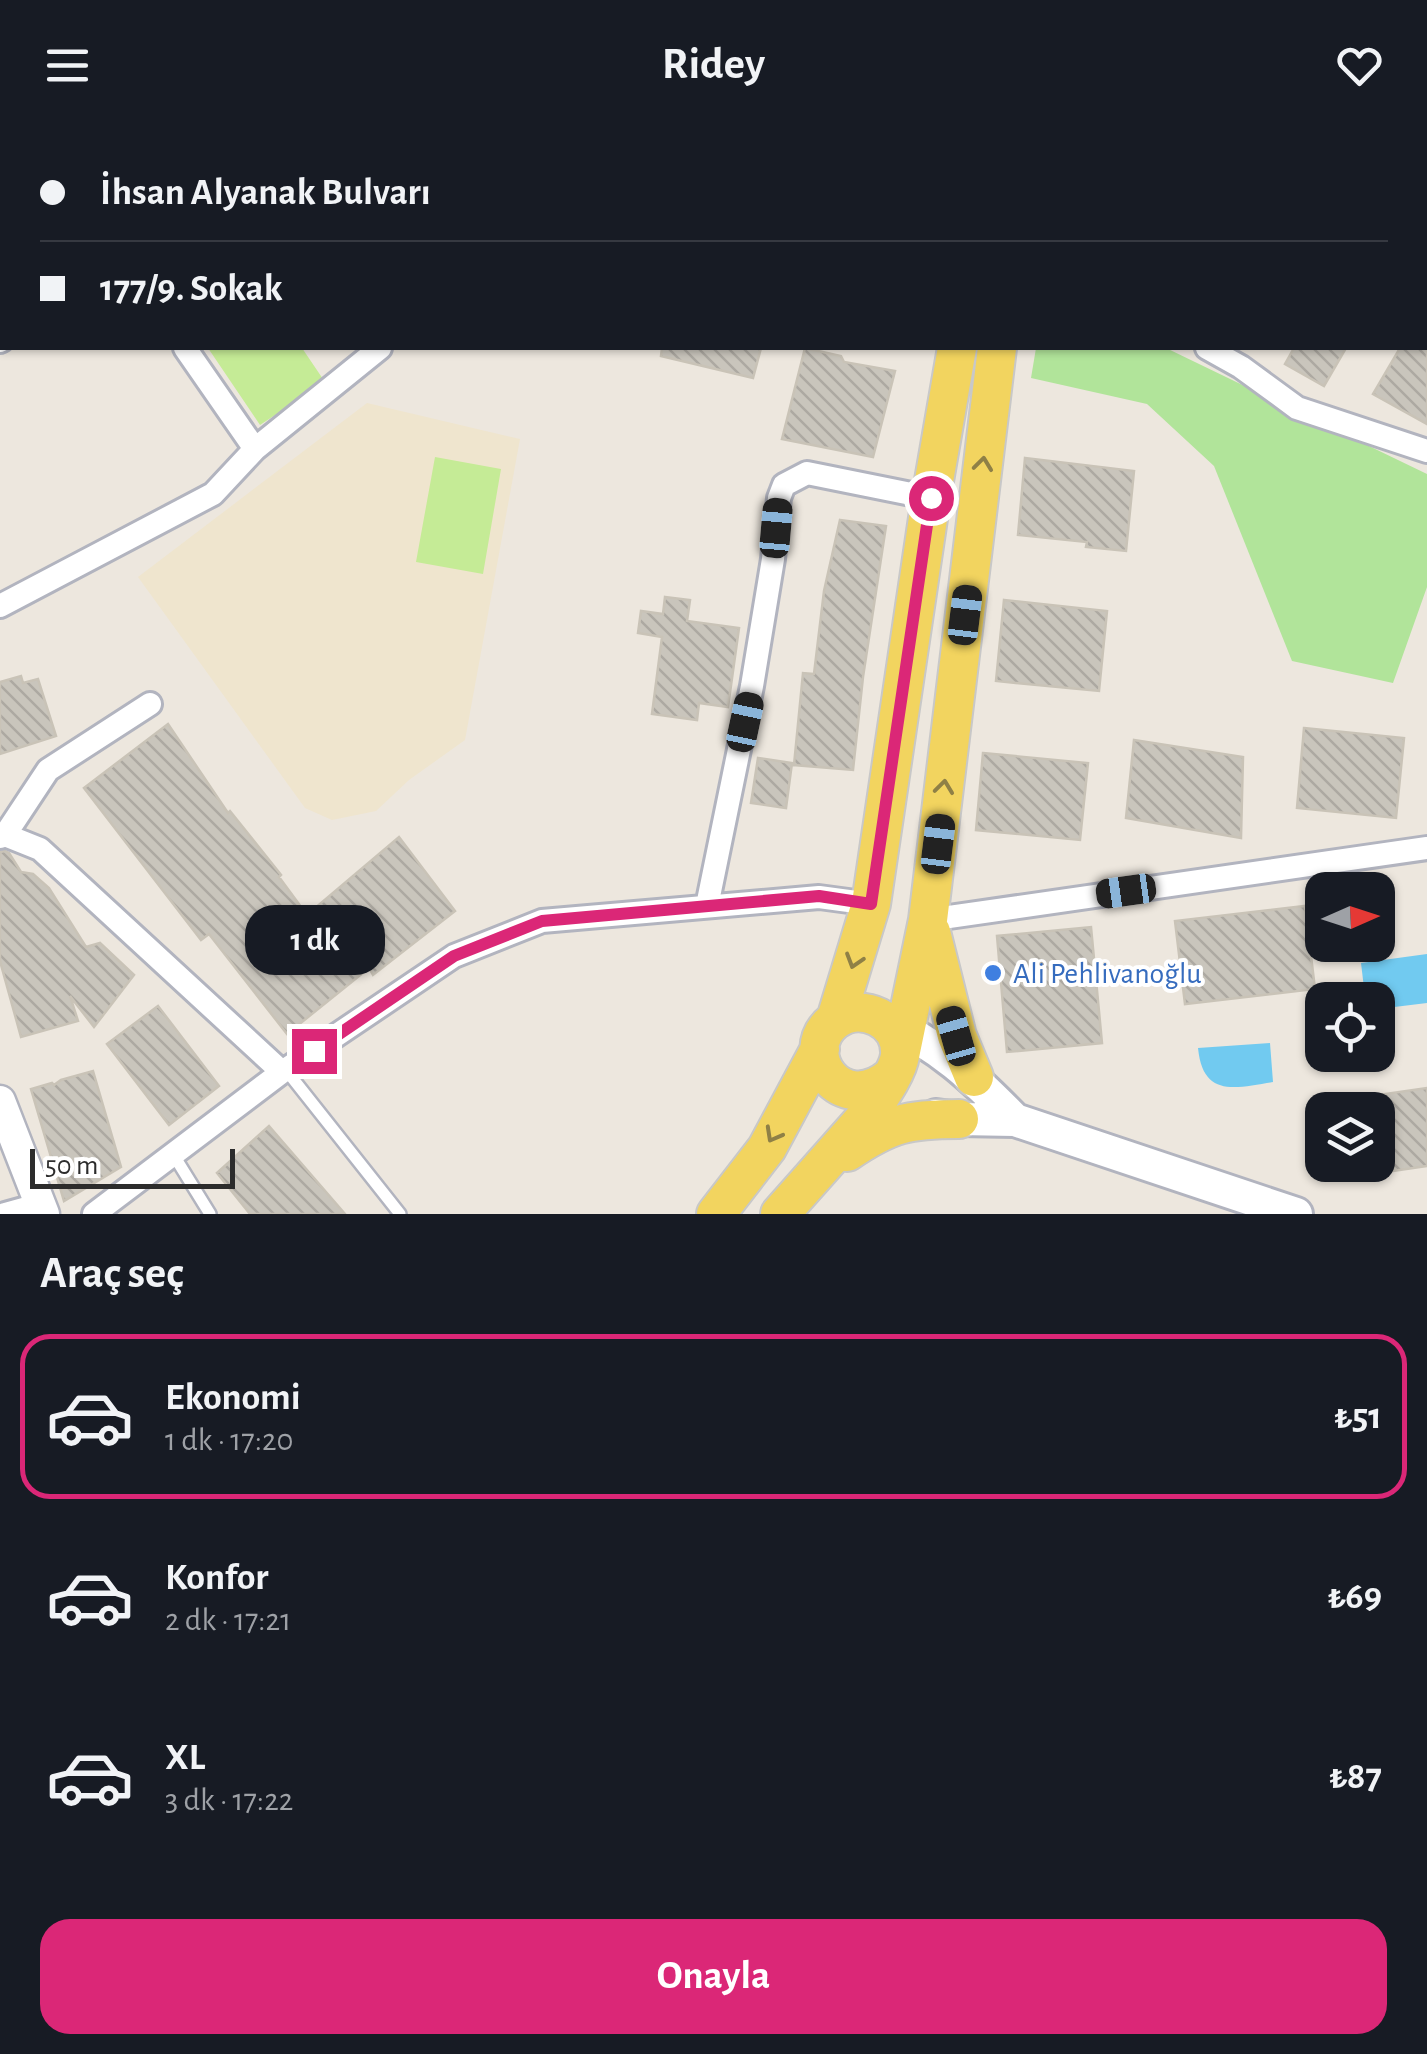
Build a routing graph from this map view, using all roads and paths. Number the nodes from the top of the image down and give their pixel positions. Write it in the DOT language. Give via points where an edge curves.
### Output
graph roads {
  1 [pos="186,350"];
  2 [pos="378,350"];
  3 [pos="952,350"];
  4 [pos="997,350"];
  5 [pos="1216,350"];
  6 [pos="1247,357"];
  7 [pos="255,449"];
  8 [pos="1427,452"];
  9 [pos="931,498"];
  10 [pos="0,606"];
  11 [pos="150,704"];
  12 [pos="2,836"];
  13 [pos="1427,848"];
  14 [pos="871,904"];
  15 [pos="708,906"];
  16 [pos="928,920"];
  17 [pos="828,1034"];
  18 [pos="883,1061"];
  19 [pos="284,1071"];
  20 [pos="974,1078"];
  21 [pos="0,1101"];
  22 [pos="959,1119"];
  23 [pos="1015,1120"];
  24 [pos="174,1154"];
  25 [pos="820,1170"];
  26 [pos="42,1209"];
  27 [pos="4,1214"];
  28 [pos="94,1214"];
  29 [pos="210,1214"];
  30 [pos="400,1214"];
  31 [pos="716,1214"];
  32 [pos="780,1214"];
  33 [pos="1296,1214"];
  1 -- 7 [label="street"];
  2 -- 7 [label="street"];
  3 -- 9 [label="main road"];
  16 -- 4 [label="main road, one-way"];
  5 -- 6 [label="street"];
  6 -- 8 [label="street" via="1298,408"];
  7 -- 10 [label="street" via="213,494"];
  9 -- 14 [label="main road"];
  9 -- 15 [label="street" via="806,473 784,485"];
  11 -- 12 [label="street" via="48,770"];
  12 -- 19 [label="street" via="40,849"];
  13 -- 16 [label="street"];
  14 -- 15 [label="street" via="819,896"];
  14 -- 17 [label="main road, one-way"];
  15 -- 19 [label="street" via="542,921 454,956"];
  16 -- 18 [label="main road"];
  16 -- 20 [label="main road" via="956,1036"];
  17 -- 18 [label="main road" via="850,1012 866,1012"];
  17 -- 18 [label="main road" via="822,1065 830,1078"];
  17 -- 31 [label="main road, one-way" via="767,1148"];
  18 -- 20 [label="main road" via="941,1052"];
  18 -- 22 [label="main road" via="917,1113"];
  18 -- 25 [label="main road" via="862,1123"];
  19 -- 24 [label="street"];
  19 -- 30 [label="lane"];
  20 -- 23 [label="main road"];
  21 -- 26 [label="street"];
  22 -- 23 [label="main road"];
  22 -- 25 [label="main road" via="888,1127"];
  23 -- 33 [label="main road"];
  24 -- 28 [label="street"];
  24 -- 29 [label="lane"];
  25 -- 32 [label="main road"];
  26 -- 27 [label="street"];
}
